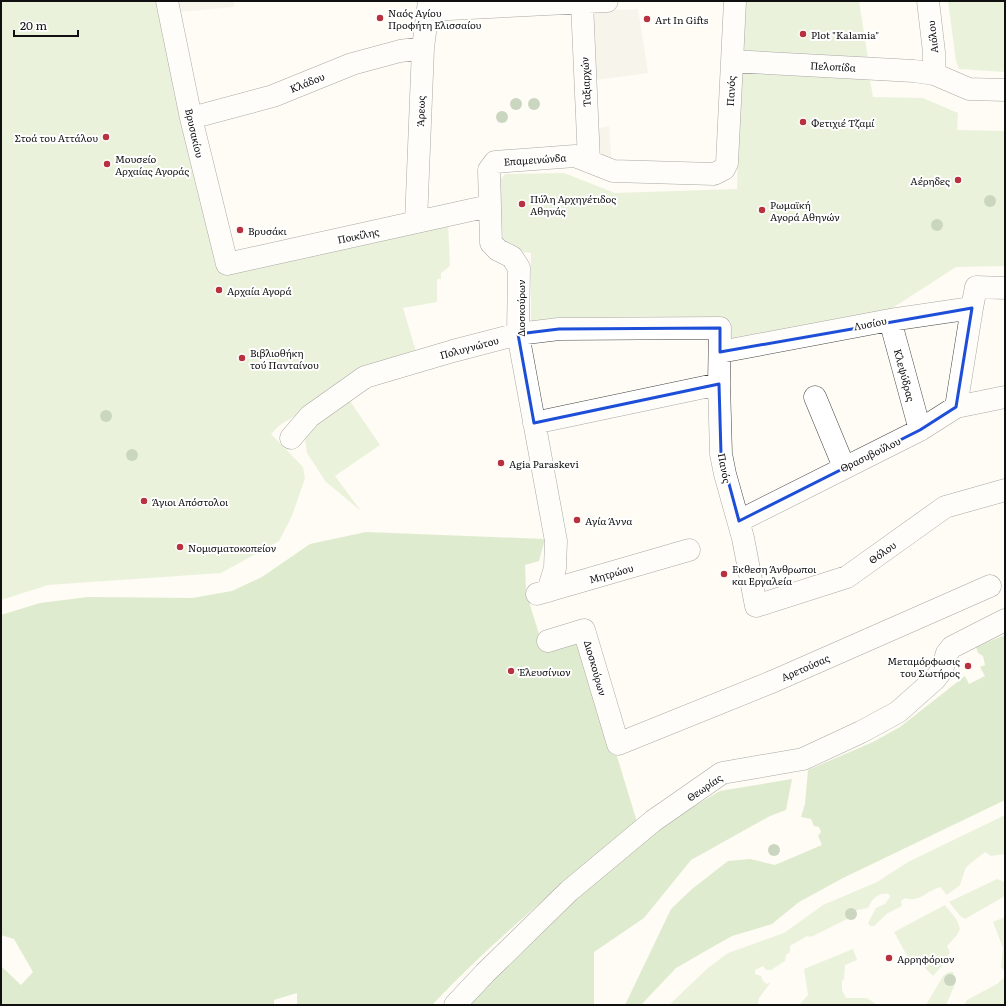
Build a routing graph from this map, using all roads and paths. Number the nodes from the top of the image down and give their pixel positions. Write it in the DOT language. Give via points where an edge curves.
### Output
graph roads {
  1 [pos="167,1"];
  2 [pos="607,1"];
  3 [pos="735,1"];
  4 [pos="928,1"];
  5 [pos="582,3"];
  6 [pos="429,5"];
  7 [pos="423,48"];
  8 [pos="732,61"];
  9 [pos="934,74"];
  10 [pos="1005,90"];
  11 [pos="191,118"];
  12 [pos="589,161"];
  13 [pos="714,174"];
  14 [pos="489,206"];
  15 [pos="416,222"];
  16 [pos="227,264"];
  17 [pos="1005,288"];
  18 [pos="972,308"];
  19 [pos="890,320"];
  20 [pos="720,328"];
  21 [pos="518,334"];
  22 [pos="720,352"];
  23 [pos="719,384"];
  24 [pos="815,397"];
  25 [pos="1005,397"];
  26 [pos="956,407"];
  27 [pos="534,423"];
  28 [pos="920,430"];
  29 [pos="292,438"];
  30 [pos="844,467"];
  31 [pos="1005,490"];
  32 [pos="739,521"];
  33 [pos="689,550"];
  34 [pos="990,586"];
  35 [pos="541,593"];
  36 [pos="756,606"];
  37 [pos="1005,620"];
  38 [pos="548,641"];
  39 [pos="618,744"];
  40 [pos="455,1005"];
  1 -- 11 [label="street, Βρυσακίου"];
  2 -- 5 [label="street"];
  3 -- 8 [label="street, Πανός"];
  4 -- 9 [label="street, Αιόλου"];
  5 -- 6 [label="street"];
  5 -- 12 [label="street, Ταξιαρχών"];
  6 -- 7 [label="street, Άρεως"];
  7 -- 11 [label="street, Κλάδου" via="400,51 352,64 273,96"];
  7 -- 15 [label="street, Άρεως"];
  8 -- 9 [label="street, Πελοπίδα" via="914,70"];
  8 -- 13 [label="street, Πανός" via="727,163 724,169"];
  9 -- 10 [label="street, Πελοπίδα" via="969,89"];
  11 -- 16 [label="street, Βρυσακίου"];
  12 -- 13 [label="street, Επαμεινώνδα" via="613,171"];
  12 -- 14 [label="street, Επαμεινώνδα" via="574,156 495,162 489,170"];
  14 -- 15 [label="street, Ποικίλης"];
  14 -- 21 [label="street, Διοσκούρων" via="491,243 512,257 519,268"];
  15 -- 16 [label="street, Ποικίλης"];
  17 -- 18 [label="street" via="976,287"];
  18 -- 19 [label="street, Λυσίου"];
  18 -- 26 [label="street"];
  19 -- 22 [label="street, Λυσίου"];
  19 -- 28 [label="street, Κλεψύδρας"];
  20 -- 21 [label="street, Πολυγνώτου" via="559,328"];
  20 -- 22 [label="street, Πανός"];
  21 -- 27 [label="street, Διοσκούρων"];
  21 -- 29 [label="street, Πολυγνώτου" via="365,377 310,416"];
  22 -- 23 [label="street, Πανός"];
  23 -- 27 [label="street"];
  23 -- 32 [label="street, Πανός" via="721,454"];
  24 -- 30 [label="street"];
  25 -- 26 [label="street, Θρασυβούλου"];
  26 -- 28 [label="street, Θρασυβούλου"];
  27 -- 35 [label="street, Διοσκούρων" via="556,541 555,568"];
  28 -- 30 [label="street, Θρασυβούλου"];
  30 -- 32 [label="street, Θρασυβούλου"];
  31 -- 36 [label="street, Θόλου" via="945,507 847,577"];
  32 -- 36 [label="street, Πανός"];
  33 -- 35 [label="street, Μητρώου"];
  34 -- 39 [label="street, Αρετούσας" via="774,681"];
  37 -- 40 [label="street, Θεωρίας" via="952,647 935,680 898,712 803,759 722,773 653,821 570,891"];
  38 -- 39 [label="street, Διοσκούρων" via="584,630"];
}
